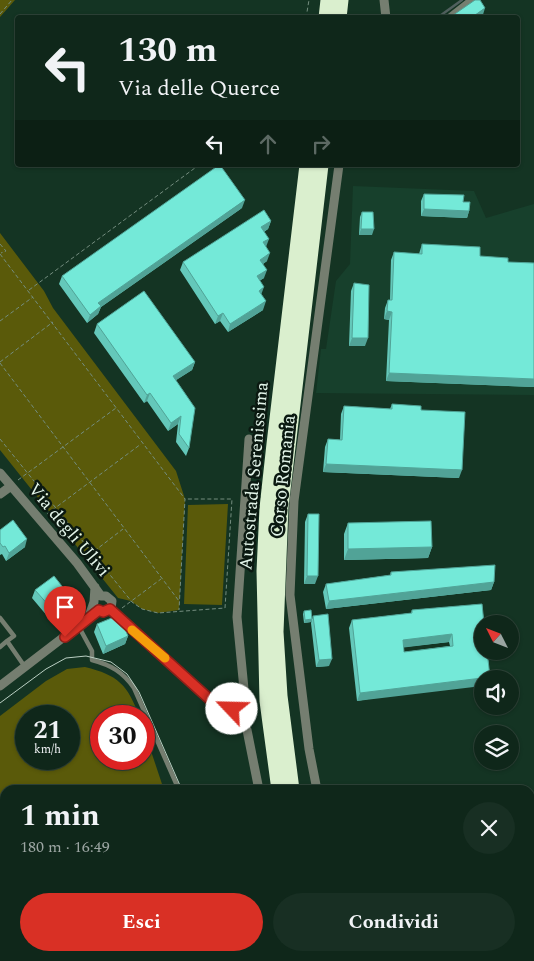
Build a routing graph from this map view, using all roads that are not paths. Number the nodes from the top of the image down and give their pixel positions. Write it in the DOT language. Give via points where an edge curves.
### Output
graph roads {
  1 [pos="328,0"];
  2 [pos="341,0"];
  3 [pos="384,0"];
  4 [pos="473,0"];
  5 [pos="326,15"];
  6 [pos="339,15"];
  7 [pos="386,15"];
  8 [pos="454,15"];
  9 [pos="307,167"];
  10 [pos="321,167"];
  11 [pos="339,167"];
  12 [pos="249,439"];
  13 [pos="0,473"];
  14 [pos="11,486"];
  15 [pos="0,494"];
  16 [pos="95,587"];
  17 [pos="101,596"];
  18 [pos="99,610"];
  19 [pos="113,611"];
  20 [pos="0,618"];
  21 [pos="88,619"];
  22 [pos="79,627"];
  23 [pos="7,642"];
  24 [pos="0,647"];
  25 [pos="26,667"];
  26 [pos="0,686"];
  27 [pos="236,708"];
  28 [pos="177,785"];
  29 [pos="258,785"];
  30 [pos="278,785"];
  31 [pos="291,785"];
  32 [pos="315,785"];
  1 -- 5 [label="highway"];
  2 -- 6 [label="highway"];
  3 -- 7 [label="street"];
  4 -- 8 [label="street"];
  9 -- 30 [label="highway, Autostrada Serenissima" via="267,508 264,571 267,701"];
  10 -- 31 [label="highway, Autostrada Serenissima" via="281,507 276,632"];
  11 -- 32 [label="street, Corso Romania" via="294,501 290,595"];
  12 -- 27 [label="street" via="237,617 244,695"];
  13 -- 14 [label="street, Via degli Ulivi"];
  14 -- 15 [label="street, Via degli Ulivi"];
  14 -- 16 [label="street, Via degli Ulivi"];
  16 -- 17 [label="street, Via degli Ulivi"];
  16 -- 21 [label="street"];
  17 -- 18 [label="street" via="96,602"];
  17 -- 19 [label="street" via="110,597"];
  18 -- 19 [label="street"];
  18 -- 21 [label="street"];
  19 -- 27 [label="street" via="216,705"];
  20 -- 23 [label="lane" via="14,636"];
  21 -- 22 [label="street"];
  22 -- 25 [label="street"];
  22 -- 28 [label="lane" via="92,651 92,660 113,667 134,688"];
  23 -- 24 [label="lane"];
  23 -- 25 [label="lane"];
  25 -- 26 [label="street"];
  27 -- 29 [label="street" via="247,730"];
}
